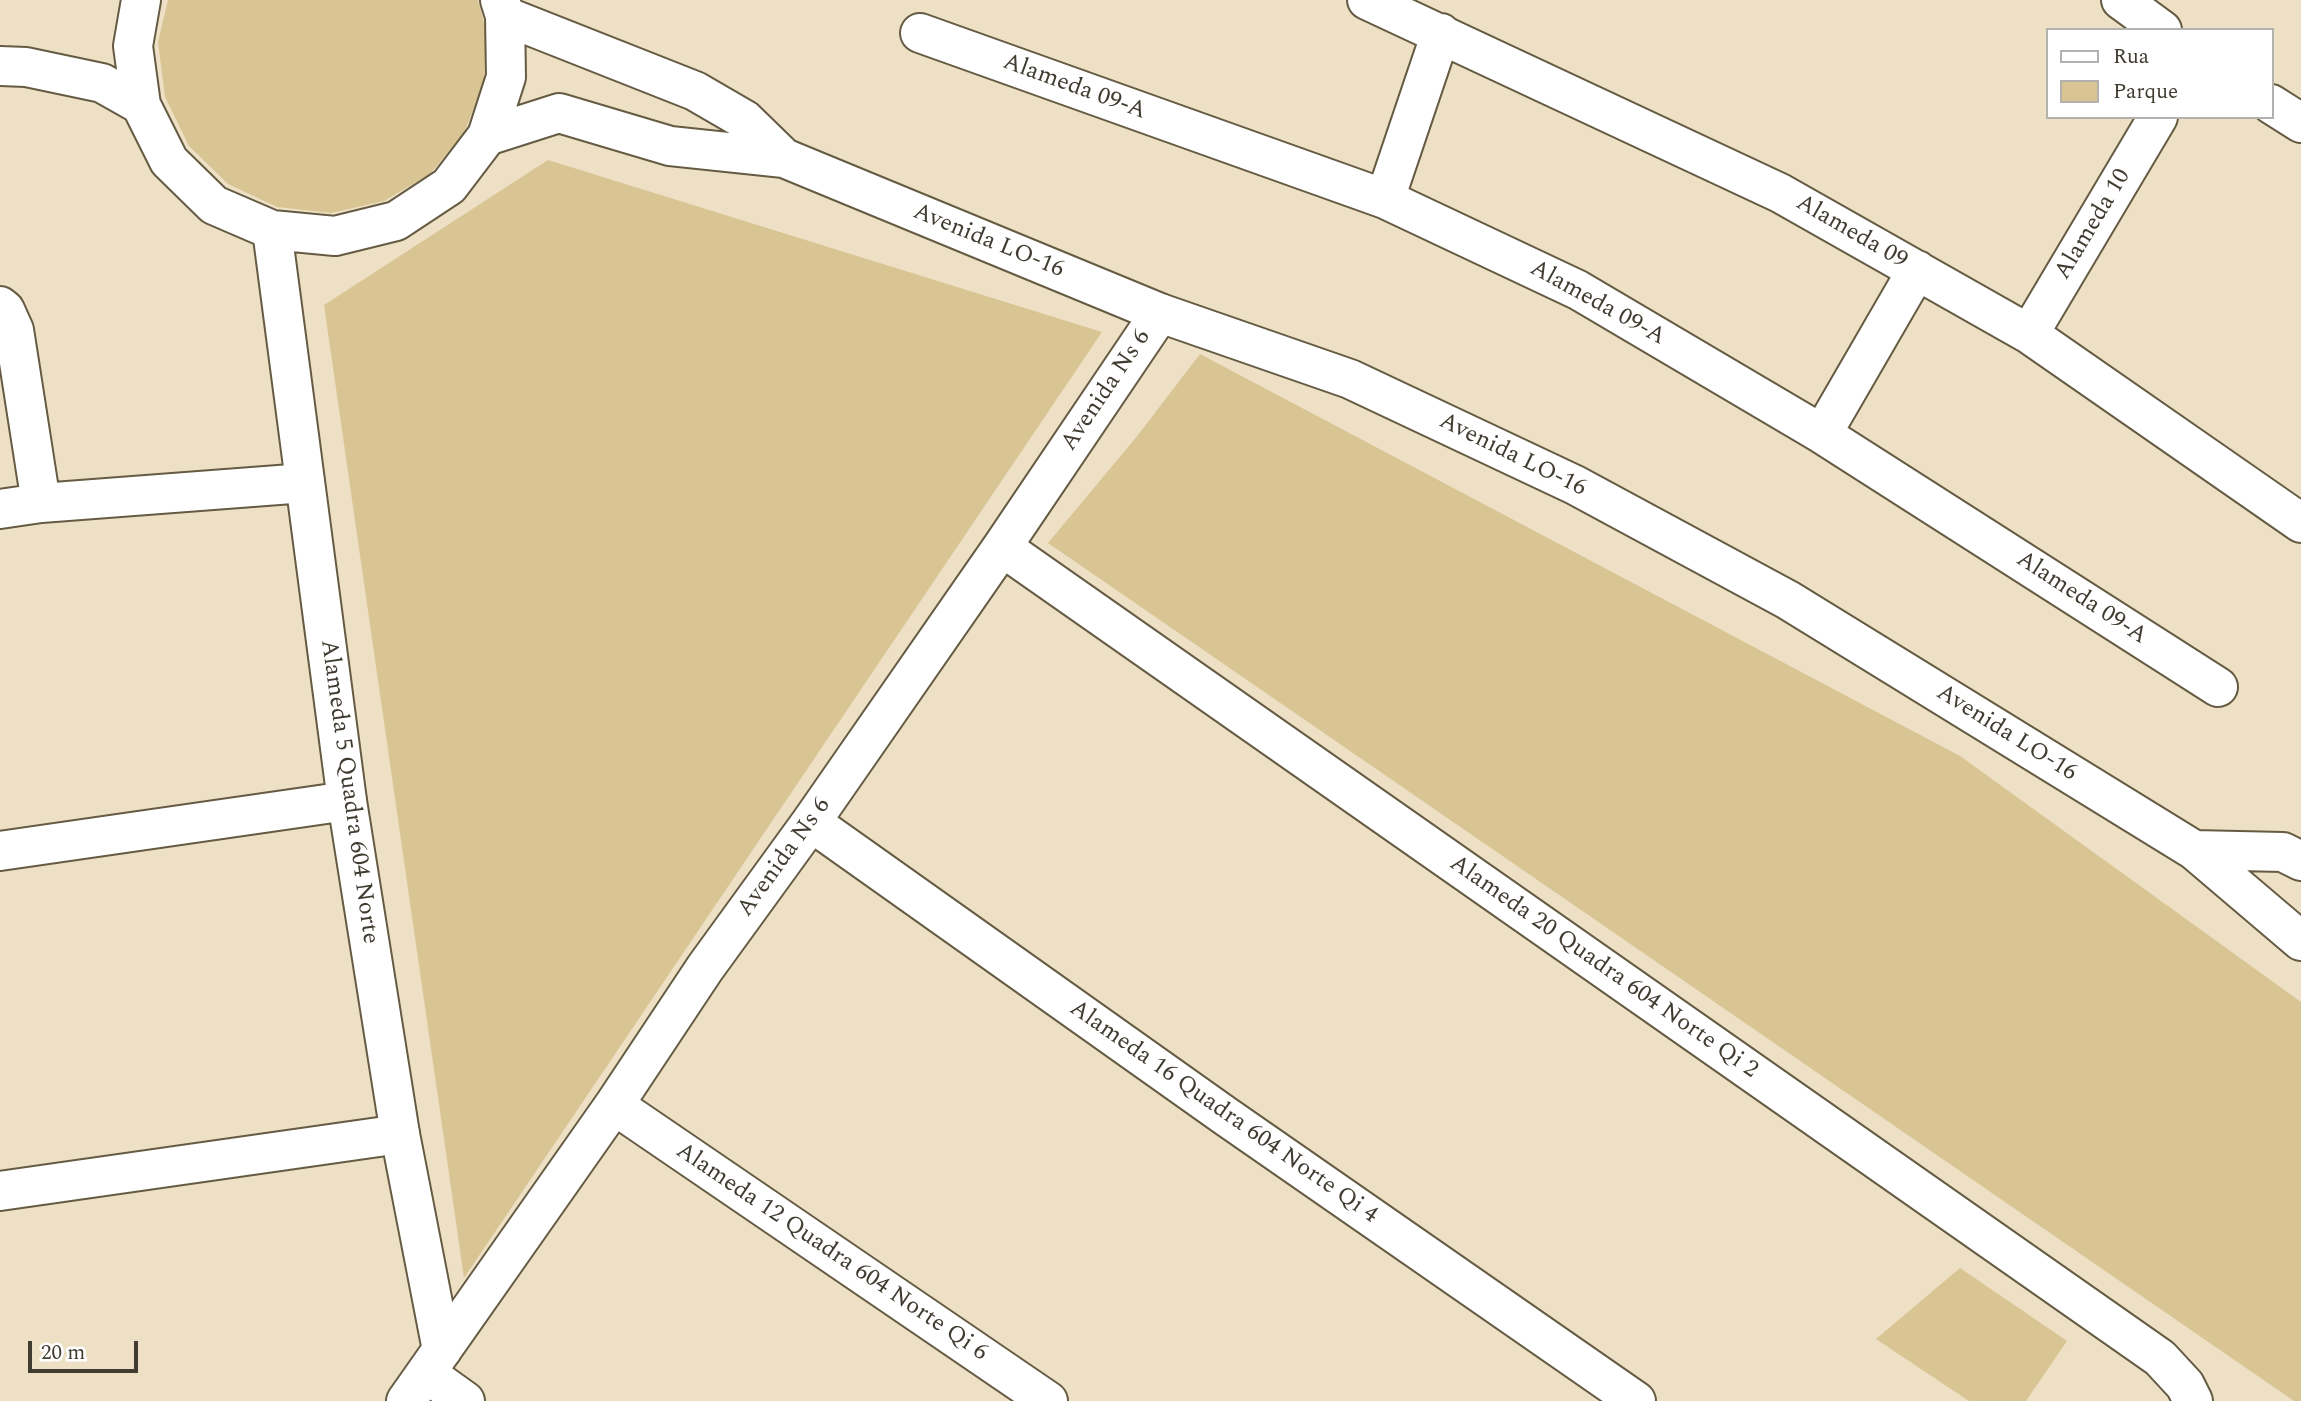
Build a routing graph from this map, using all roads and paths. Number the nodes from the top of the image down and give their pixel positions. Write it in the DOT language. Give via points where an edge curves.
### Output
graph roads {
  1 [pos="141,0"];
  2 [pos="1367,0"];
  3 [pos="2121,0"];
  4 [pos="503,8"];
  5 [pos="2159,28"];
  6 [pos="920,33"];
  7 [pos="1441,33"];
  8 [pos="0,66"];
  9 [pos="141,105"];
  10 [pos="2273,105"];
  11 [pos="2157,119"];
  12 [pos="2301,123"];
  13 [pos="487,136"];
  14 [pos="784,158"];
  15 [pos="1385,199"];
  16 [pos="272,230"];
  17 [pos="1917,270"];
  18 [pos="0,306"];
  19 [pos="1160,313"];
  20 [pos="2029,334"];
  21 [pos="1822,434"];
  22 [pos="305,482"];
  23 [pos="41,503"];
  24 [pos="0,509"];
  25 [pos="2301,523"];
  26 [pos="1002,548"];
  27 [pos="2218,687"];
  28 [pos="347,801"];
  29 [pos="811,822"];
  30 [pos="2194,850"];
  31 [pos="0,851"];
  32 [pos="2301,861"];
  33 [pos="2301,941"];
  34 [pos="614,1105"];
  35 [pos="400,1134"];
  36 [pos="0,1191"];
  37 [pos="424,1375"];
  38 [pos="465,1401"];
  39 [pos="1048,1401"];
  40 [pos="1636,1401"];
  41 [pos="2193,1401"];
  1 -- 9 [label="street, Avenida LO-16" via="133,46"];
  2 -- 7 [label="street, Alameda 09"];
  3 -- 5 [label="street"];
  4 -- 13 [label="street, Avenida LO-16" via="506,77"];
  4 -- 14 [label="street, Avenida LO-16" via="695,91 745,120"];
  6 -- 15 [label="street, Alameda 09-A"];
  7 -- 15 [label="street"];
  7 -- 17 [label="street, Alameda 09" via="1780,193"];
  8 -- 9 [label="street" via="102,83"];
  9 -- 16 [label="street, Avenida LO-16" via="169,161 214,205"];
  10 -- 12 [label="street"];
  11 -- 20 [label="street, Alameda 10"];
  13 -- 14 [label="street, Avenida LO-16" via="559,113 670,146"];
  13 -- 16 [label="street, Avenida LO-16" via="449,186 396,221 335,236"];
  14 -- 19 [label="street, Avenida LO-16"];
  15 -- 21 [label="street, Alameda 09-A" via="1578,290"];
  16 -- 22 [label="street, Alameda 5 Quadra 604 Norte"];
  17 -- 20 [label="street, Alameda 09"];
  17 -- 21 [label="street"];
  18 -- 23 [label="street" via="14,330"];
  19 -- 26 [label="street, Avenida Ns 6"];
  19 -- 30 [label="street, Avenida LO-16" via="1350,379 1575,485 1788,600"];
  20 -- 25 [label="street, Alameda 09"];
  21 -- 27 [label="street, Alameda 09-A"];
  22 -- 23 [label="street"];
  22 -- 28 [label="street, Alameda 5 Quadra 604 Norte"];
  23 -- 24 [label="street"];
  26 -- 29 [label="street, Avenida Ns 6"];
  26 -- 41 [label="street, Alameda 20 Quadra 604 Norte Qi 2" via="2160,1358"];
  28 -- 31 [label="street"];
  28 -- 35 [label="street, Alameda 5 Quadra 604 Norte"];
  29 -- 34 [label="street, Avenida Ns 6" via="705,968"];
  29 -- 40 [label="street, Alameda 16 Quadra 604 Norte Qi 4"];
  30 -- 32 [label="street" via="2283,852"];
  30 -- 33 [label="street, Avenida LO-16"];
  34 -- 37 [label="street, Avenida Ns 6"];
  34 -- 39 [label="street, Alameda 12 Quadra 604 Norte Qi 6"];
  35 -- 36 [label="street"];
  35 -- 37 [label="street, Alameda 5 Quadra 604 Norte"];
  37 -- 38 [label="street"];
}
